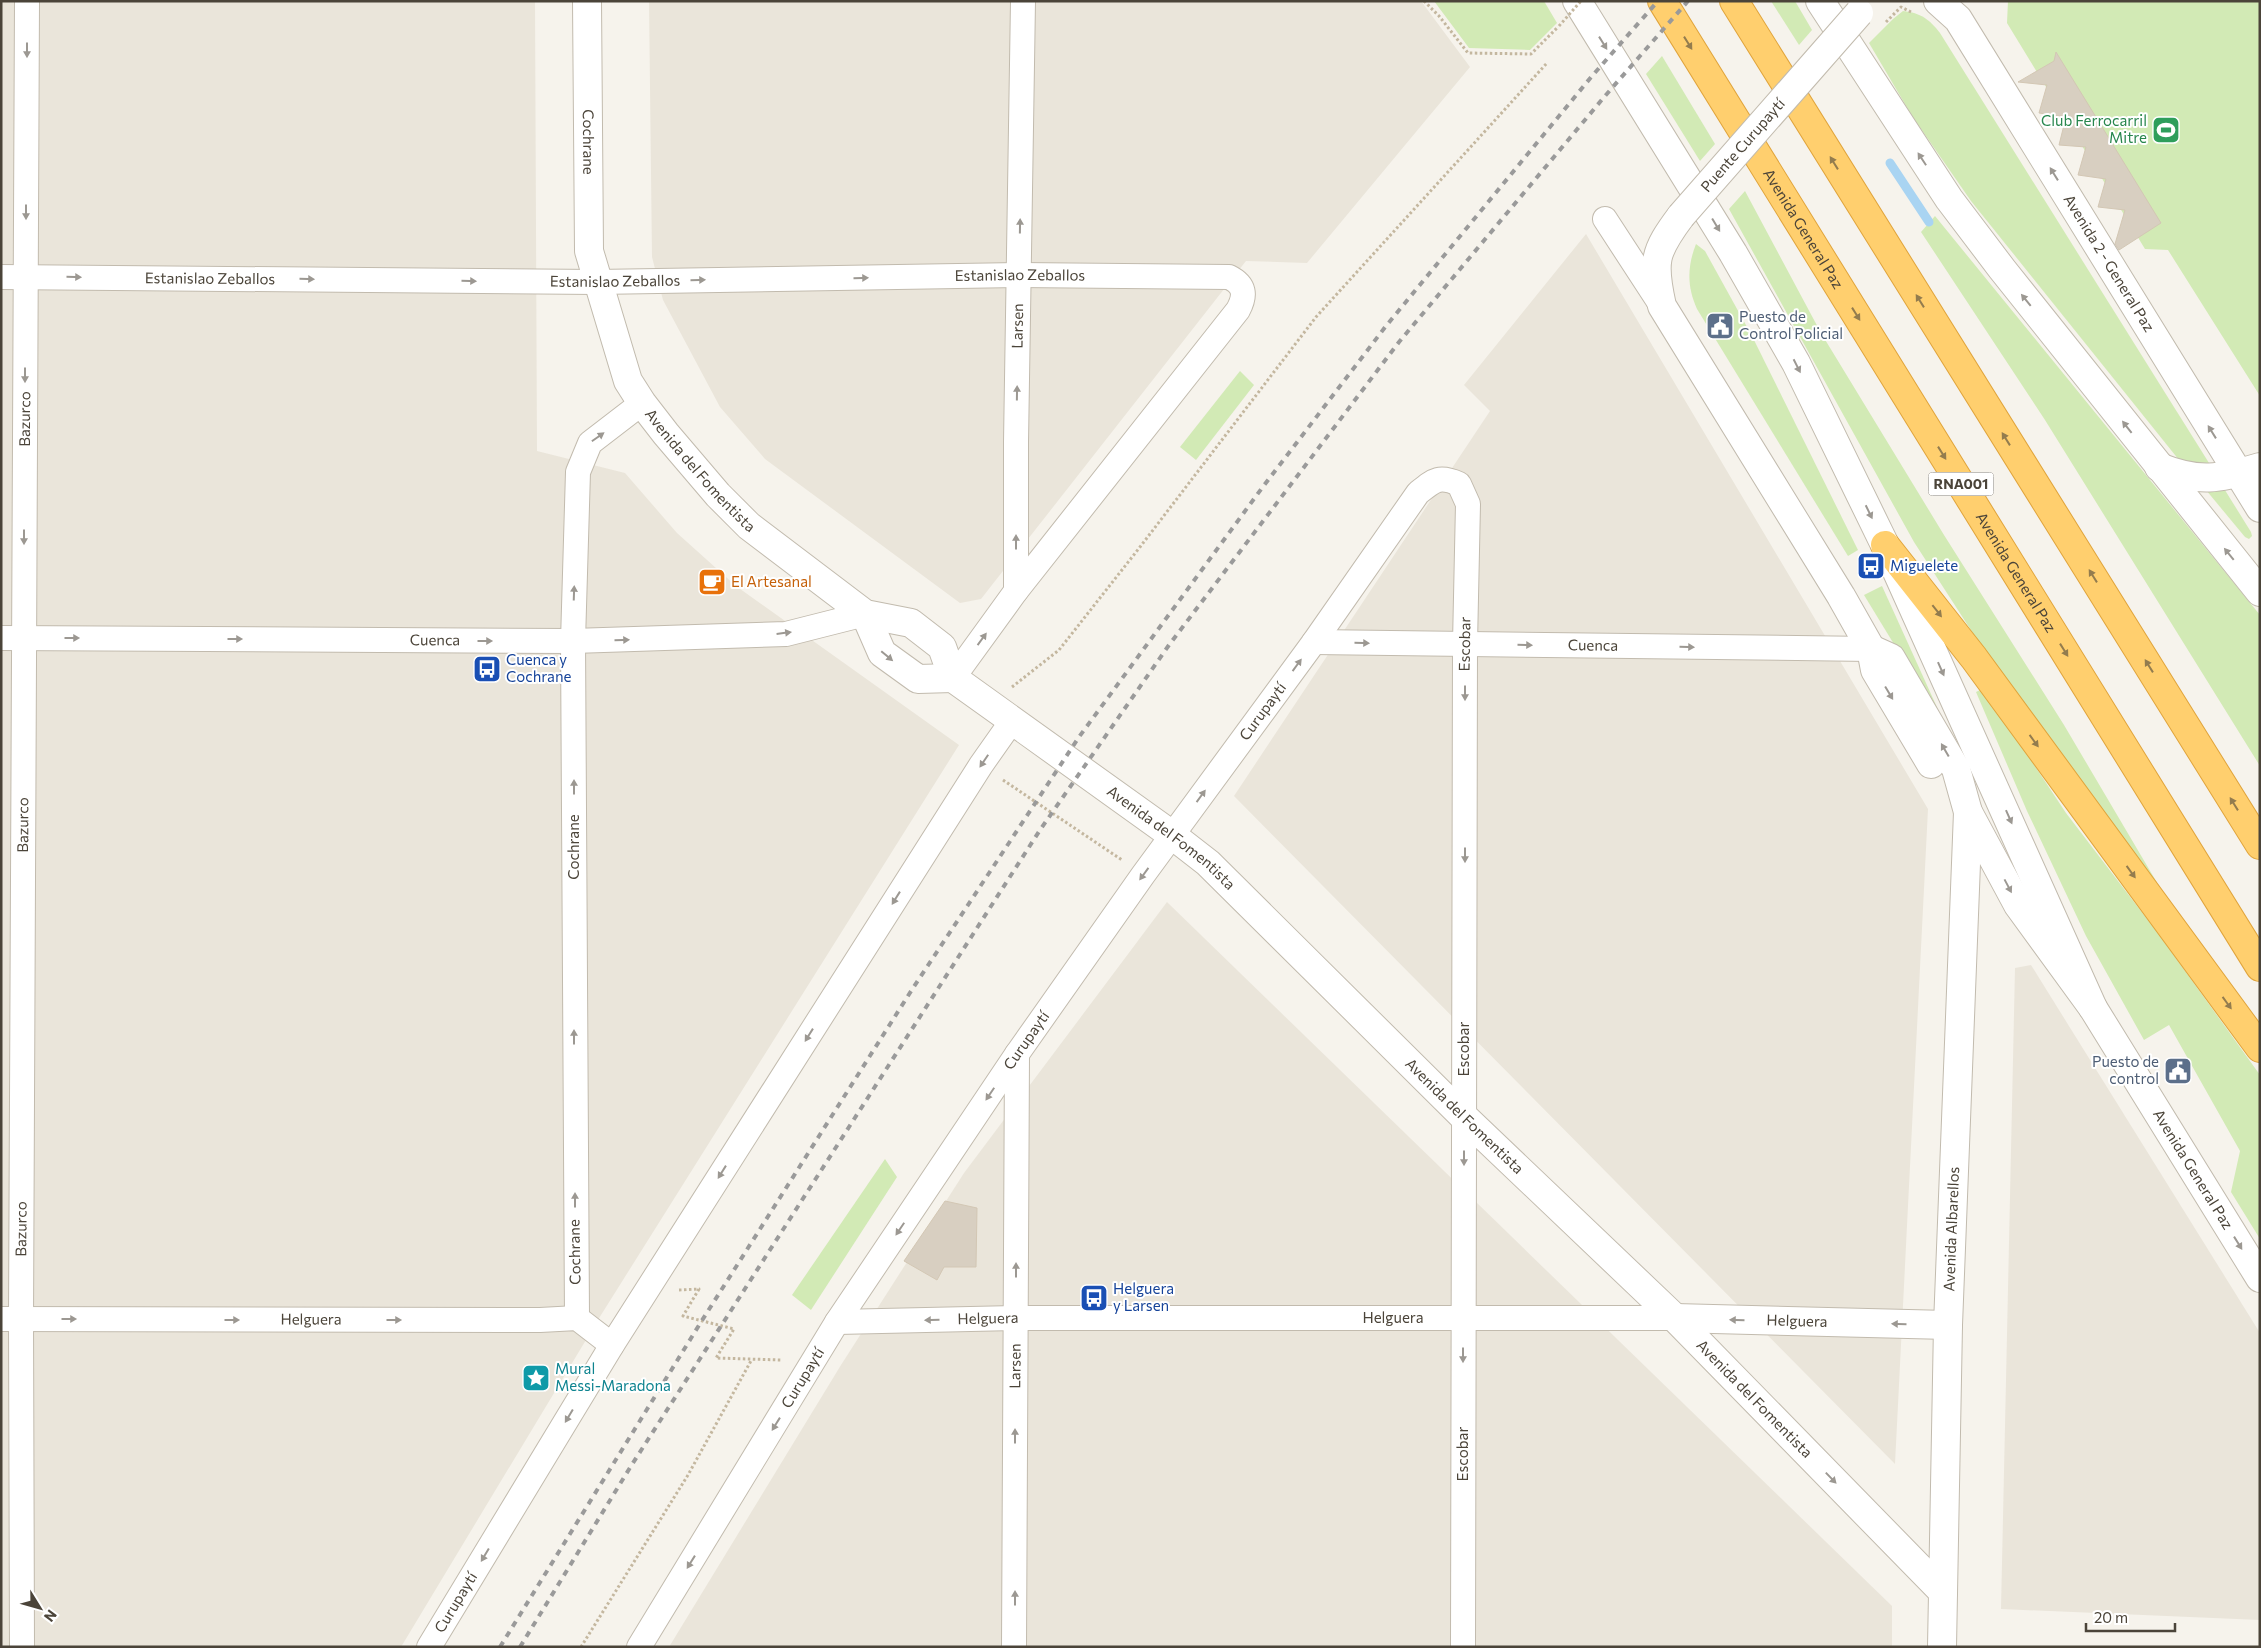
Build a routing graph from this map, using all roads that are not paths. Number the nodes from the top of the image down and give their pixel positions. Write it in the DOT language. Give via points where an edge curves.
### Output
graph roads {
  1 [pos="28,1"];
  2 [pos="587,1"];
  3 [pos="1023,1"];
  4 [pos="1579,1"];
  5 [pos="1662,1"];
  6 [pos="1734,1"];
  7 [pos="1820,1"];
  8 [pos="1938,1"];
  9 [pos="1863,7"];
  10 [pos="1958,10"];
  11 [pos="1605,219"];
  12 [pos="1020,275"];
  13 [pos="1,277"];
  14 [pos="25,277"];
  15 [pos="597,282"];
  16 [pos="1662,306"];
  17 [pos="642,403"];
  18 [pos="2159,467"];
  19 [pos="2249,470"];
  20 [pos="1459,484"];
  21 [pos="2260,508"];
  22 [pos="1885,545"];
  23 [pos="1016,591"];
  24 [pos="2260,592"];
  25 [pos="865,614"];
  26 [pos="12,638"];
  27 [pos="573,641"];
  28 [pos="1314,642"];
  29 [pos="1465,644"];
  30 [pos="1871,649"];
  31 [pos="953,678"];
  32 [pos="1001,713"];
  33 [pos="1968,812"];
  34 [pos="1172,835"];
  35 [pos="2260,845"];
  36 [pos="2260,967"];
  37 [pos="2093,1008"];
  38 [pos="2260,1048"];
  39 [pos="1017,1054"];
  40 [pos="1464,1116"];
  41 [pos="2260,1278"];
  42 [pos="576,1318"];
  43 [pos="1015,1318"];
  44 [pos="1675,1318"];
  45 [pos="11,1319"];
  46 [pos="1464,1319"];
  47 [pos="837,1322"];
  48 [pos="1948,1325"];
  49 [pos="612,1345"];
  50 [pos="1943,1592"];
  51 [pos="22,1647"];
  52 [pos="430,1647"];
  53 [pos="639,1647"];
  54 [pos="1014,1647"];
  55 [pos="1463,1647"];
  56 [pos="1942,1647"];
  1 -- 14 [label="street, Bazurco, one-way"];
  2 -- 15 [label="street, Cochrane" via="589,251"];
  12 -- 3 [label="street, Larsen, one-way"];
  4 -- 22 [label="street, Avenida General Paz, one-way" via="1791,354"];
  5 -- 36 [label="highway, Avenida General Paz / RNA001, one-way"];
  35 -- 6 [label="highway, one-way"];
  18 -- 7 [label="street, one-way" via="1949,200"];
  8 -- 10 [label="street, Avenida 2 - General Paz"];
  9 -- 16 [label="street, Puente Curupaytí, bridge" via="1663,240 1657,258 1656,278"];
  19 -- 10 [label="street, Avenida 2 - General Paz, one-way"];
  11 -- 16 [label="street, Avenida General Paz"];
  15 -- 12 [label="street, Estanislao Zeballos, one-way"];
  23 -- 12 [label="street, Larsen, one-way"];
  12 -- 23 [label="street, Estanislao Zeballos" via="1229,277 1244,289 1244,300"];
  13 -- 14 [label="street, Estanislao Zeballos"];
  14 -- 15 [label="street, Estanislao Zeballos, one-way"];
  14 -- 26 [label="street, Bazurco, one-way"];
  15 -- 17 [label="street, Avenida del Fomentista" via="628,380"];
  16 -- 30 [label="street, Avenida General Paz"];
  17 -- 25 [label="street, Avenida del Fomentista" via="718,495 750,526"];
  27 -- 17 [label="street, Cochrane, one-way" via="578,472 590,442"];
  18 -- 19 [label="street" via="2198,479"];
  24 -- 18 [label="street, one-way"];
  19 -- 21 [label="street, Avenida 2 - General Paz"];
  20 -- 28 [label="street, Curupaytí" via="1446,478 1434,480 1418,493"];
  20 -- 29 [label="street, Escobar" via="1468,504"];
  22 -- 37 [label="street, Avenida General Paz, one-way"];
  22 -- 38 [label="highway, one-way" via="1974,658"];
  31 -- 23 [label="street, one-way"];
  27 -- 25 [label="street, Cuenca, one-way" via="786,634"];
  25 -- 31 [label="street, Avenida del Fomentista" via="911,623 942,647"];
  25 -- 31 [label="street, Avenida del Fomentista, one-way" via="882,653 918,679"];
  26 -- 27 [label="street, Cuenca, one-way"];
  26 -- 45 [label="street, Bazurco"];
  42 -- 27 [label="street, Cochrane, one-way"];
  28 -- 29 [label="street, Cuenca, one-way"];
  34 -- 28 [label="street, Curupaytí, one-way"];
  29 -- 30 [label="street, Cuenca, one-way"];
  29 -- 40 [label="street, Escobar, one-way"];
  30 -- 33 [label="street, Avenida General Paz" via="1875,670 1884,686 1939,778"];
  31 -- 32 [label="street, Avenida del Fomentista"];
  32 -- 34 [label="street, Avenida del Fomentista"];
  32 -- 49 [label="street, Curupaytí, one-way" via="981,765"];
  33 -- 37 [label="street, Avenida General Paz, one-way" via="2018,905"];
  33 -- 48 [label="street, Avenida Albarellos"];
  34 -- 39 [label="street, Curupaytí, one-way"];
  34 -- 40 [label="street, Avenida del Fomentista" via="1208,863"];
  37 -- 41 [label="street, Avenida General Paz, one-way"];
  43 -- 39 [label="street, Larsen, one-way"];
  39 -- 47 [label="street, Curupaytí, one-way"];
  40 -- 44 [label="street, Avenida del Fomentista"];
  40 -- 46 [label="street, Escobar, one-way"];
  45 -- 42 [label="street, Helguera, one-way"];
  42 -- 49 [label="street"];
  43 -- 46 [label="street, Helguera"];
  43 -- 47 [label="street, Helguera, one-way"];
  54 -- 43 [label="street, Larsen, one-way"];
  44 -- 46 [label="street, Helguera"];
  48 -- 44 [label="street, Helguera, one-way"];
  44 -- 50 [label="street, Avenida del Fomentista, one-way"];
  45 -- 51 [label="street, Bazurco"];
  46 -- 55 [label="street, Escobar, one-way"];
  47 -- 53 [label="street, Curupaytí, one-way"];
  48 -- 50 [label="street, Avenida Albarellos"];
  49 -- 52 [label="street, Curupaytí, one-way"];
  50 -- 56 [label="street, Avenida Albarellos"];
}
